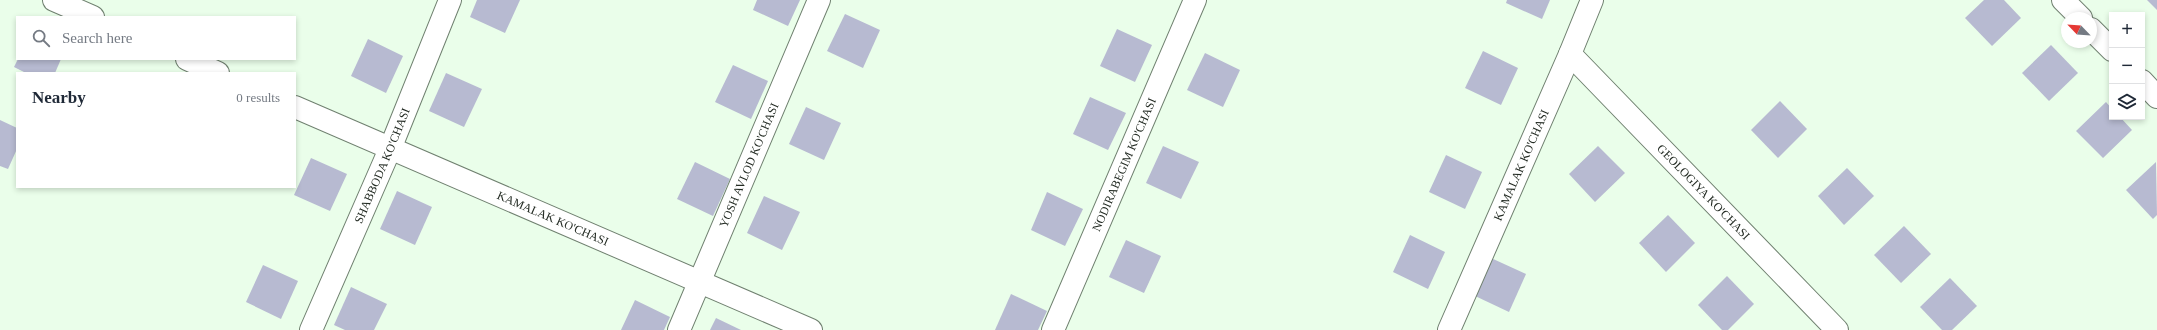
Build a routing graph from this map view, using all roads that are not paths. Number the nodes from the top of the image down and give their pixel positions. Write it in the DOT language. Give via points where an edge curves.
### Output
graph roads {
  1 [pos="54,0"];
  2 [pos="450,0"];
  3 [pos="819,0"];
  4 [pos="1195,0"];
  5 [pos="1592,0"];
  6 [pos="2063,0"];
  7 [pos="2075,12"];
  8 [pos="91,16"];
  9 [pos="2097,34"];
  10 [pos="2110,48"];
  11 [pos="1570,54"];
  12 [pos="189,60"];
  13 [pos="216,72"];
  14 [pos="2145,84"];
  15 [pos="2157,96"];
  16 [pos="296,107"];
  17 [pos="390,149"];
  18 [pos="700,282"];
  19 [pos="310,330"];
  20 [pos="680,330"];
  21 [pos="810,330"];
  22 [pos="1053,330"];
  23 [pos="1449,330"];
  24 [pos="1837,330"];
  1 -- 8 [label="street"];
  2 -- 17 [label="street, SHABBODA KO'CHASI"];
  3 -- 18 [label="street, YOSH AVLOD KO'CHASI"];
  4 -- 22 [label="street, NODIRABEGIM KO'CHASI"];
  5 -- 11 [label="street, KAMALAK KO'CHASI"];
  6 -- 7 [label="street"];
  9 -- 10 [label="street"];
  11 -- 23 [label="street, KAMALAK KO'CHASI"];
  11 -- 24 [label="street, GEOLOGIYA KO'CHASI"];
  12 -- 13 [label="street"];
  14 -- 15 [label="street"];
  16 -- 17 [label="street, KAMALAK KO'CHASI"];
  17 -- 18 [label="street, KAMALAK KO'CHASI"];
  17 -- 19 [label="street, SHABBODA KO'CHASI"];
  18 -- 20 [label="street, YOSH AVLOD KO'CHASI"];
  18 -- 21 [label="street, KAMALAK KO'CHASI"];
}
